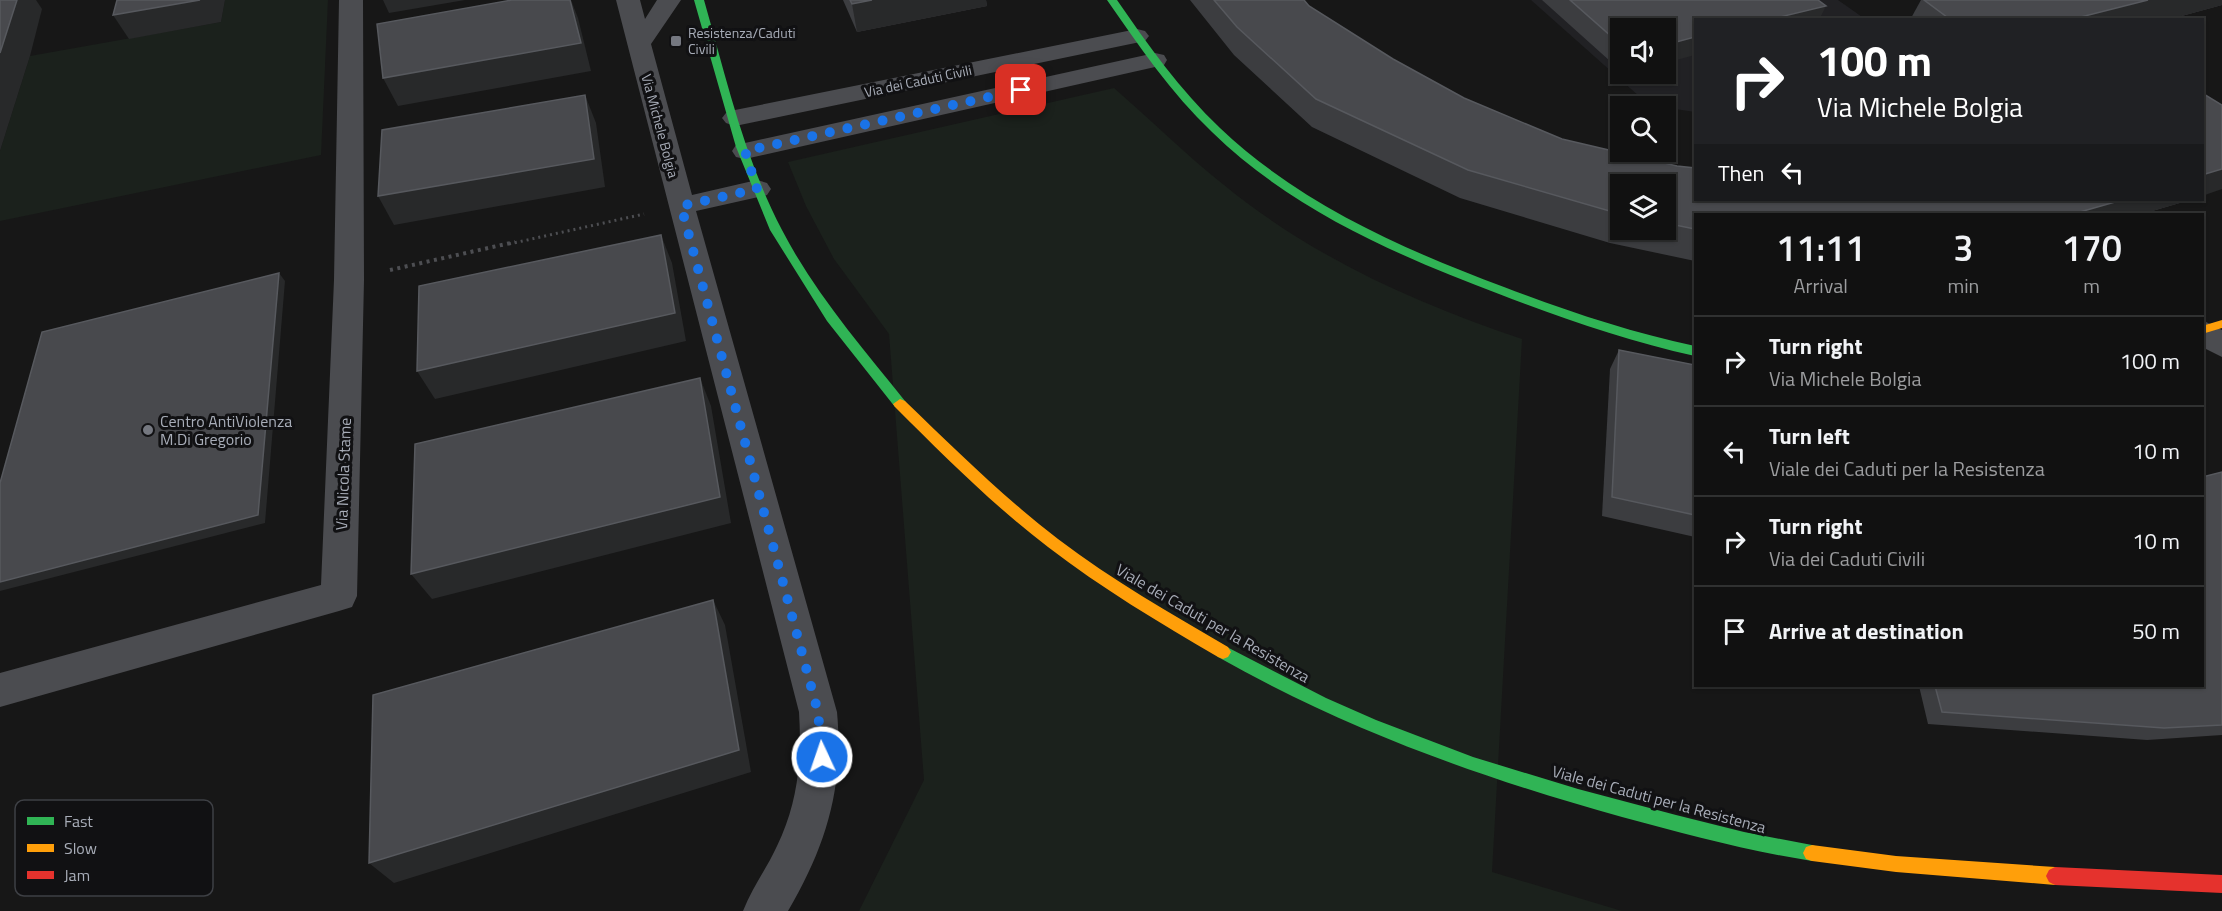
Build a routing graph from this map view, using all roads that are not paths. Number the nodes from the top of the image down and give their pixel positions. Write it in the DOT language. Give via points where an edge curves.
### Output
graph roads {
  1 [pos="351,0"];
  2 [pos="628,0"];
  3 [pos="669,0"];
  4 [pos="699,0"];
  5 [pos="1112,0"];
  6 [pos="1137,36"];
  7 [pos="639,45"];
  8 [pos="1155,60"];
  9 [pos="735,118"];
  10 [pos="745,151"];
  11 [pos="757,189"];
  12 [pos="681,206"];
  13 [pos="2222,324"];
  14 [pos="2204,329"];
  15 [pos="2204,332"];
  16 [pos="2222,346"];
  17 [pos="1694,351"];
  18 [pos="0,690"];
  19 [pos="2222,884"];
  20 [pos="764,911"];
  1 -- 18 [label="street, Via Nicola Stame" via="349,280 339,596"];
  2 -- 7 [label="street, Via Michele Bolgia"];
  3 -- 7 [label="street"];
  4 -- 9 [label="street, Viale dei Caduti per la Resistenza"];
  5 -- 6 [label="street"];
  6 -- 8 [label="street"];
  6 -- 9 [label="street, Via dei Caduti Civili"];
  7 -- 12 [label="street, Via Michele Bolgia"];
  8 -- 10 [label="street, Via dei Caduti Civili"];
  8 -- 17 [label="street" via="1233,146 1295,194 1332,215 1423,260 1498,291 1592,324"];
  9 -- 10 [label="street, Viale dei Caduti per la Resistenza"];
  10 -- 11 [label="street, Viale dei Caduti per la Resistenza"];
  11 -- 12 [label="street"];
  11 -- 19 [label="street, Viale dei Caduti per la Resistenza" via="794,262 838,330 873,376 948,453 1064,551 1221,650 1308,696 1393,733 1520,779 1676,823 1833,856 2043,876"];
  12 -- 20 [label="street, Via Michele Bolgia" via="821,734 820,779 809,824 790,868"];
  13 -- 14 [label="street"];
  15 -- 16 [label="street"];
}
